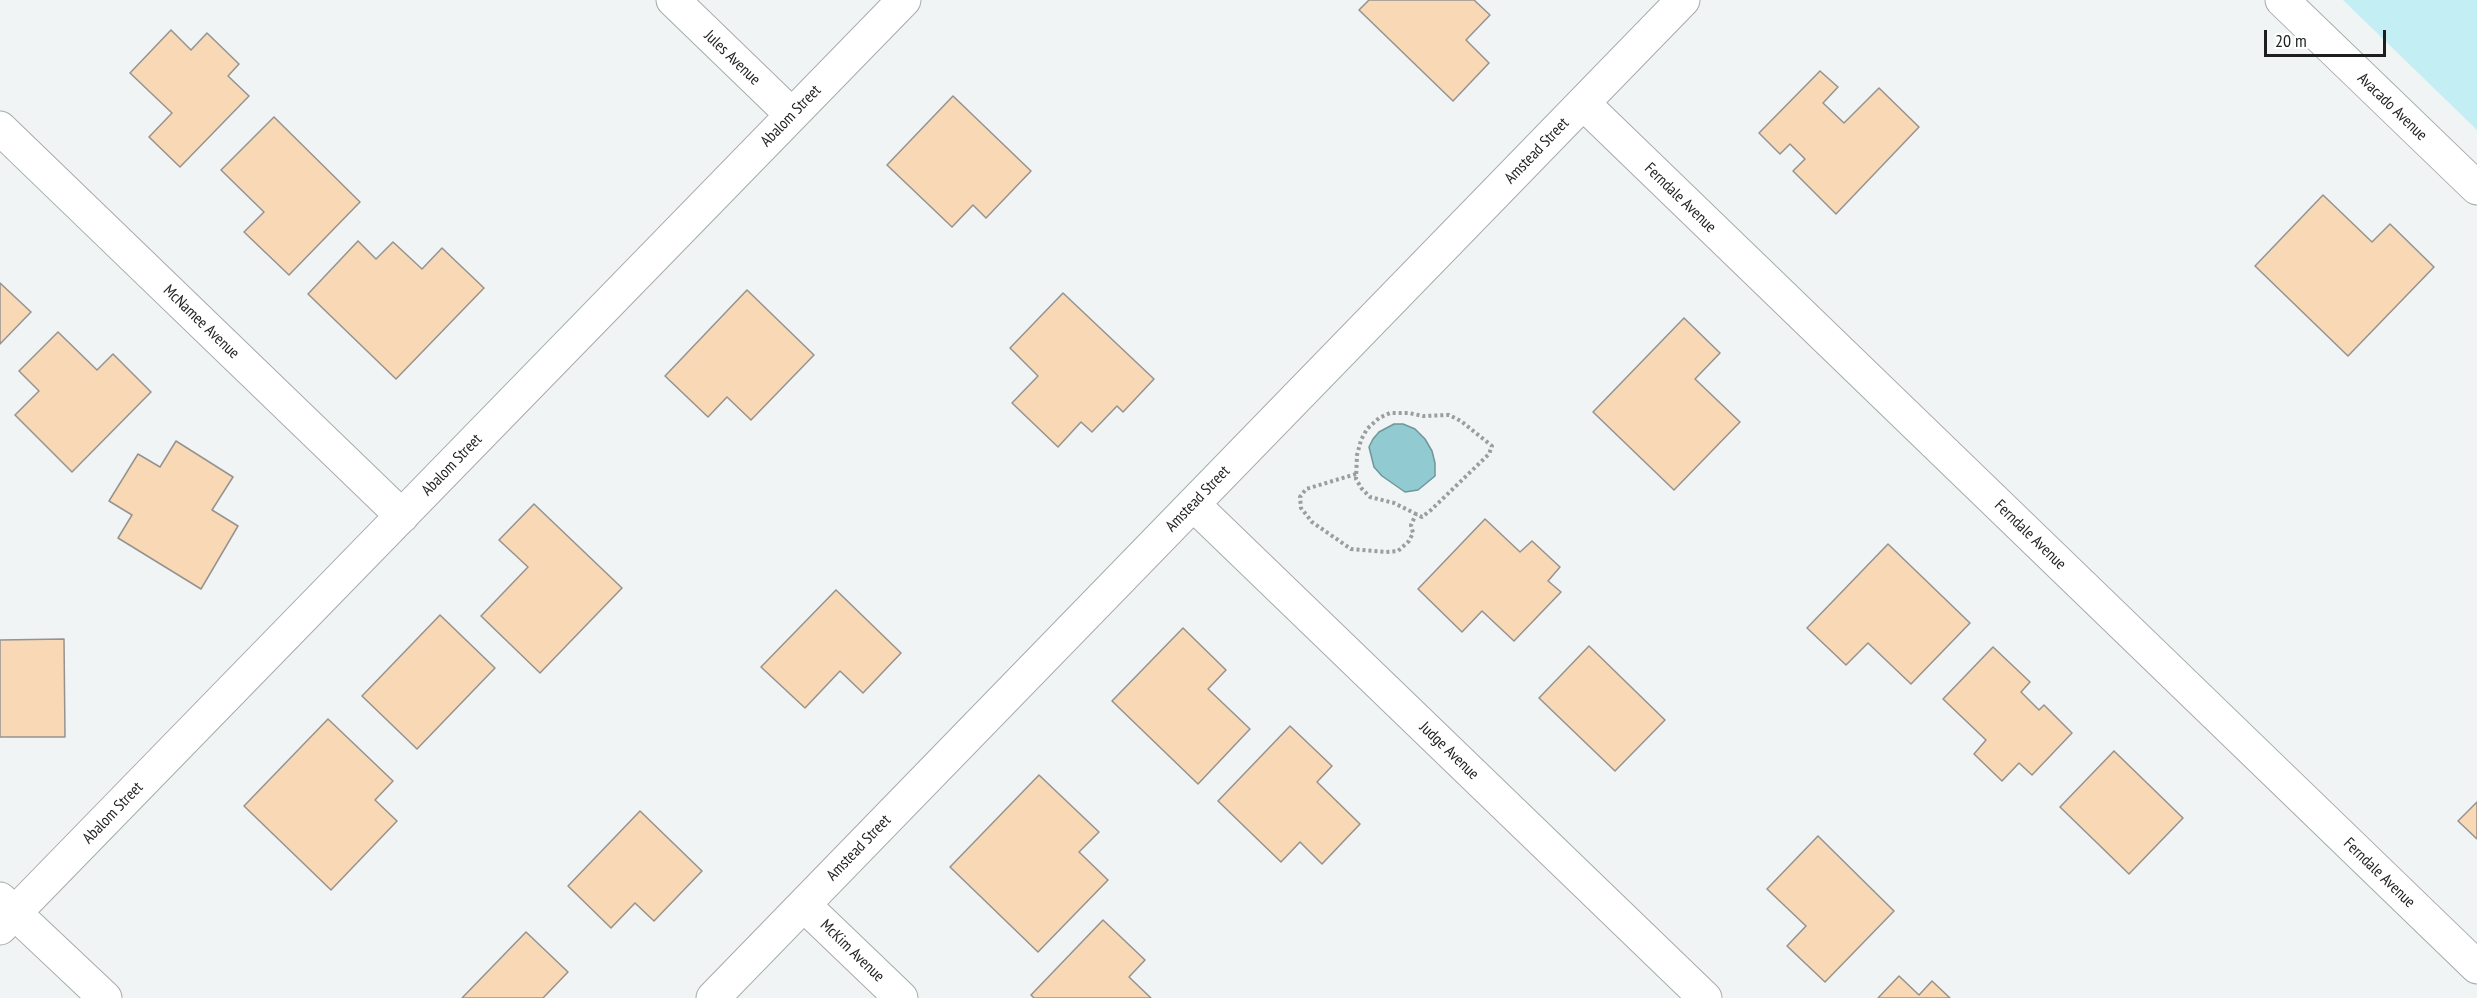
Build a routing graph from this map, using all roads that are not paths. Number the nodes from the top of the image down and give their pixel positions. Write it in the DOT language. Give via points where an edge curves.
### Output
graph roads {
  1 [pos="673,0"];
  2 [pos="904,0"];
  3 [pos="1683,0"];
  4 [pos="2282,0"];
  5 [pos="1583,103"];
  6 [pos="792,115"];
  7 [pos="0,128"];
  8 [pos="2477,188"];
  9 [pos="1193,504"];
  10 [pos="402,516"];
  11 [pos="804,904"];
  12 [pos="5,913"];
  13 [pos="2477,967"];
  14 [pos="105,998"];
  15 [pos="713,998"];
  16 [pos="901,998"];
  17 [pos="1705,998"];
  1 -- 6 [label="street, Jules Avenue"];
  2 -- 6 [label="street, Abalom Street"];
  3 -- 5 [label="street, Amstead Street"];
  4 -- 8 [label="street, Avacado Avenue"];
  5 -- 9 [label="street, Amstead Street"];
  5 -- 13 [label="street, Ferndale Avenue"];
  6 -- 10 [label="street, Abalom Street"];
  7 -- 10 [label="street, McNamee Avenue"];
  9 -- 11 [label="street, Amstead Street"];
  9 -- 17 [label="street, Judge Avenue"];
  10 -- 12 [label="street, Abalom Street"];
  11 -- 15 [label="street, Amstead Street"];
  11 -- 16 [label="street, McKim Avenue"];
  12 -- 14 [label="street"];
}
